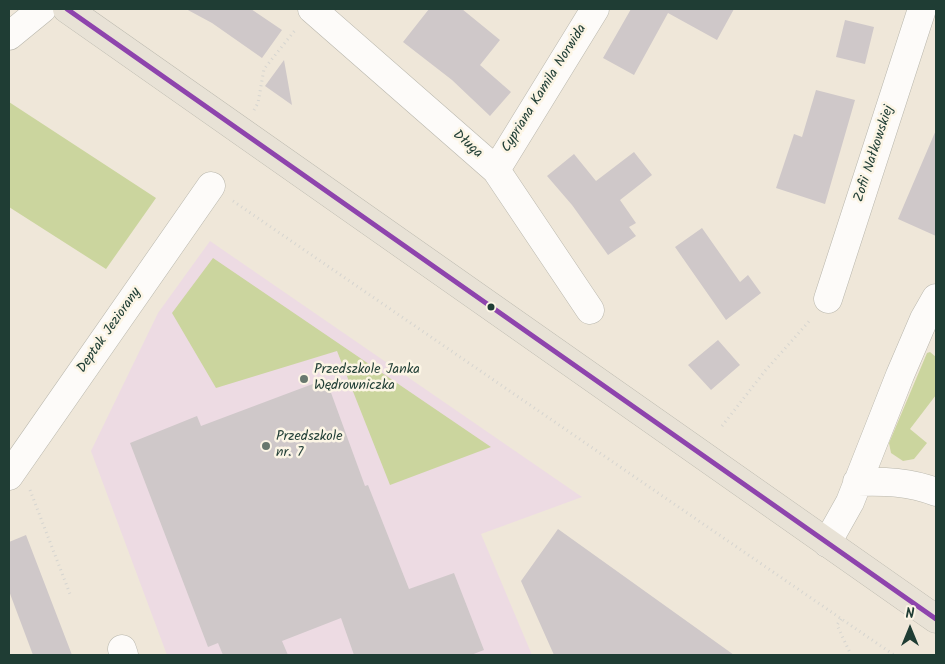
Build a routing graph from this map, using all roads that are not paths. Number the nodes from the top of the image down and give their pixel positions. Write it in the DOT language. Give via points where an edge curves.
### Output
graph roads {
  1 [pos="42,9"];
  2 [pos="67,9"];
  3 [pos="312,9"];
  4 [pos="595,9"];
  5 [pos="922,9"];
  6 [pos="9,36"];
  7 [pos="496,170"];
  8 [pos="211,186"];
  9 [pos="936,298"];
  10 [pos="828,300"];
  11 [pos="590,310"];
  12 [pos="14,469"];
  13 [pos="857,482"];
  14 [pos="936,492"];
  15 [pos="827,543"];
  16 [pos="936,619"];
  1 -- 6 [label="street"];
  2 -- 15 [label="main road"];
  3 -- 7 [label="street, Długa"];
  4 -- 7 [label="street, Cypriana Kamila Norwida"];
  5 -- 10 [label="street, Zofii Nałkowskiej"];
  7 -- 11 [label="street, Długa"];
  8 -- 12 [label="street, Deptak Jeziorany"];
  9 -- 13 [label="street" via="924,319"];
  13 -- 14 [label="street" via="917,485"];
  13 -- 15 [label="street" via="850,502"];
  15 -- 16 [label="main road"];
}
